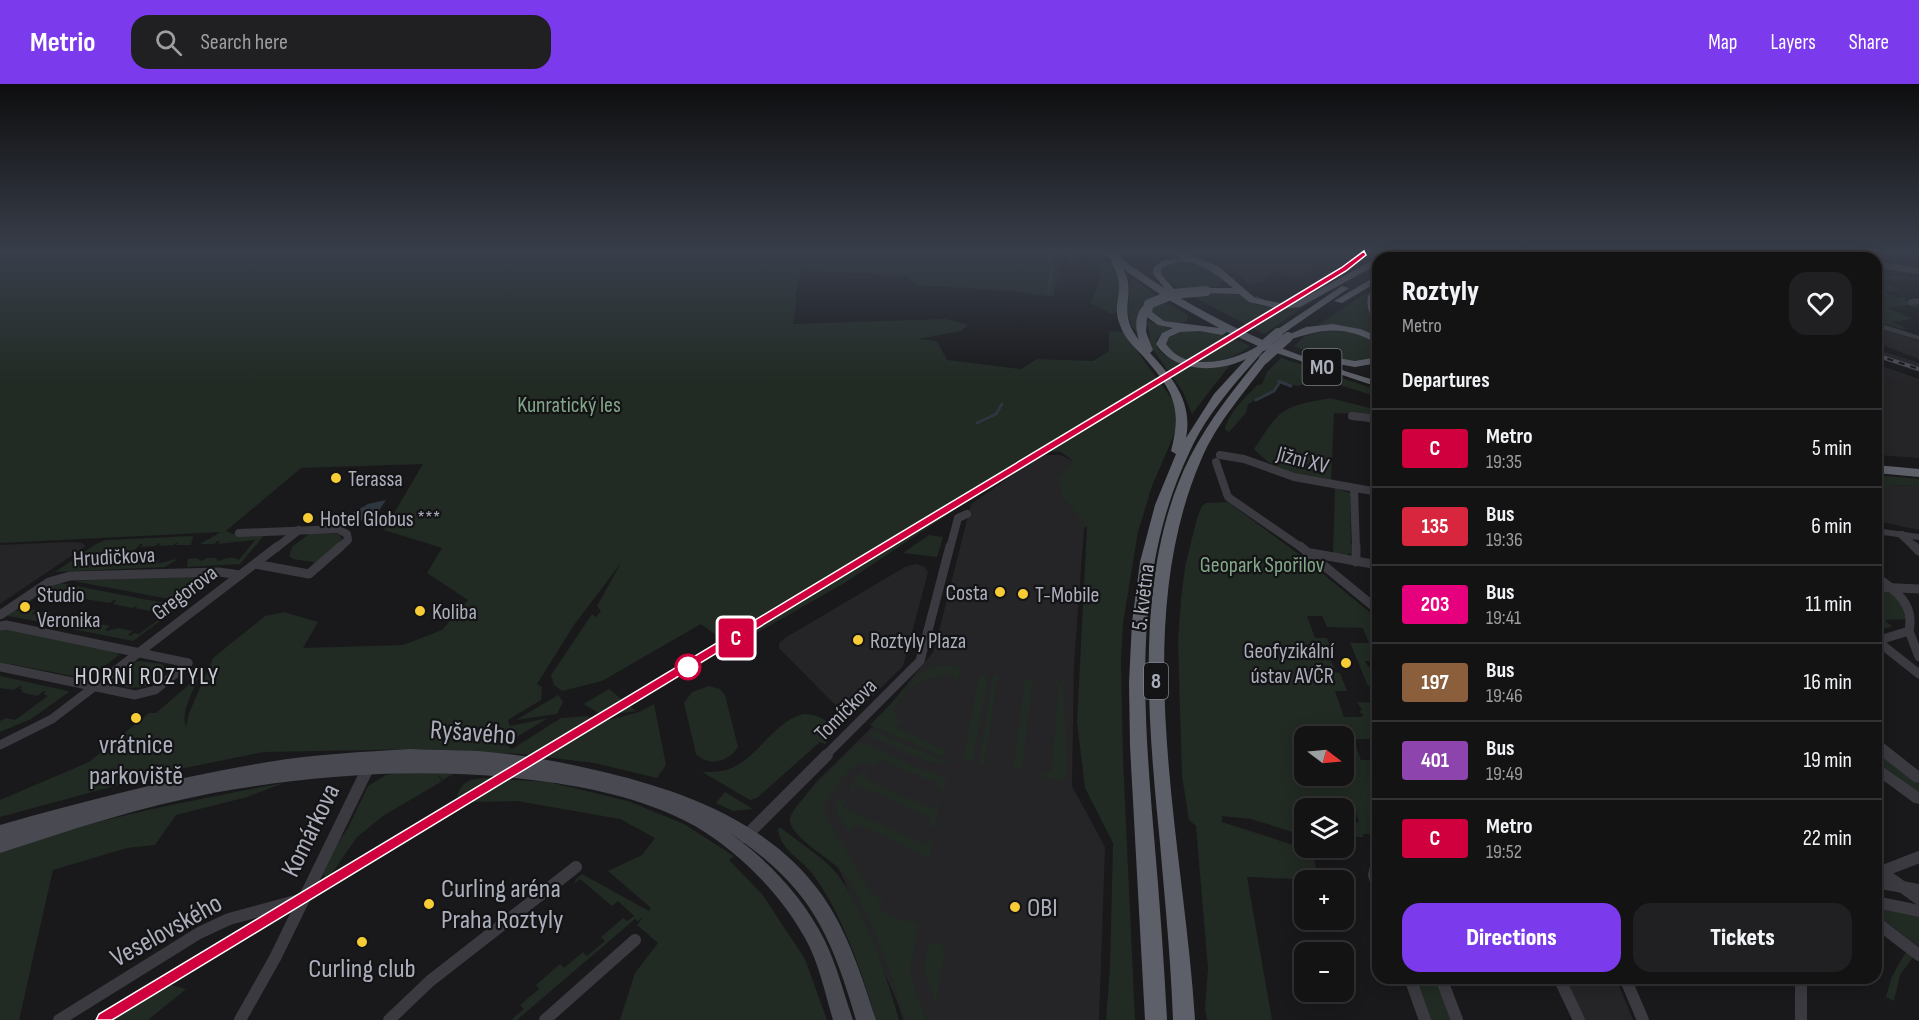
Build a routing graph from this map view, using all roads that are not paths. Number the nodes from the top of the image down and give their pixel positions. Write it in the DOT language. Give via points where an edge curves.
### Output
graph roads {
  1 [pos="1124,297"];
  2 [pos="1167,297"];
  3 [pos="1168,297"];
  4 [pos="1183,297"];
  5 [pos="1250,297"];
  6 [pos="1312,297"];
  7 [pos="1332,297"];
  8 [pos="1347,297"];
  9 [pos="1919,301"];
  10 [pos="1911,302"];
  11 [pos="1148,305"];
  12 [pos="1181,305"];
  13 [pos="1169,325"];
  14 [pos="1882,326"];
  15 [pos="1195,328"];
  16 [pos="1283,335"];
  17 [pos="1372,337"];
  18 [pos="1919,338"];
  19 [pos="1265,347"];
  20 [pos="1295,352"];
  21 [pos="1256,356"];
  22 [pos="1372,362"];
  23 [pos="1154,363"];
  24 [pos="1372,375"];
  25 [pos="1372,382"];
  26 [pos="1352,416"];
  27 [pos="1372,418"];
  28 [pos="1882,460"];
  29 [pos="1919,463"];
  30 [pos="1882,470"];
  31 [pos="1919,473"];
  32 [pos="1167,485"];
  33 [pos="1354,489"];
  34 [pos="1372,491"];
  35 [pos="967,514"];
  36 [pos="299,530"];
  37 [pos="1882,532"];
  38 [pos="239,533"];
  39 [pos="1902,535"];
  40 [pos="1919,537"];
  41 [pos="1919,551"];
  42 [pos="1308,552"];
  43 [pos="1356,562"];
  44 [pos="255,564"];
  45 [pos="1372,564"];
  46 [pos="240,575"];
  47 [pos="1882,581"];
  48 [pos="1882,587"];
  49 [pos="1893,588"];
  50 [pos="1919,589"];
  51 [pos="1372,605"];
  52 [pos="0,615"];
  53 [pos="0,626"];
  54 [pos="1909,631"];
  55 [pos="1882,639"];
  56 [pos="1882,644"];
  57 [pos="138,652"];
  58 [pos="1919,657"];
  59 [pos="0,667"];
  60 [pos="1919,674"];
  61 [pos="94,687"];
  62 [pos="0,745"];
  63 [pos="1882,749"];
  64 [pos="371,763"];
  65 [pos="1882,772"];
  66 [pos="1919,778"];
  67 [pos="1919,800"];
  68 [pos="0,832"];
  69 [pos="742,840"];
  70 [pos="0,846"];
  71 [pos="1919,857"];
  72 [pos="576,867"];
  73 [pos="1882,872"];
  74 [pos="1882,876"];
  75 [pos="1905,889"];
  76 [pos="1919,891"];
  77 [pos="303,899"];
  78 [pos="1919,899"];
  79 [pos="1882,903"];
  80 [pos="1919,911"];
  81 [pos="1882,927"];
  82 [pos="635,940"];
  83 [pos="1919,955"];
  84 [pos="1412,984"];
  85 [pos="1443,984"];
  86 [pos="1562,984"];
  87 [pos="1628,984"];
  88 [pos="1801,984"];
  89 [pos="59,1020"];
  90 [pos="240,1020"];
  91 [pos="389,1020"];
  92 [pos="545,1020"];
  93 [pos="843,1020"];
  94 [pos="866,1020"];
  95 [pos="1156,1020"];
  96 [pos="1184,1020"];
  97 [pos="1425,1020"];
  98 [pos="1457,1020"];
  99 [pos="1579,1020"];
  100 [pos="1643,1020"];
  101 [pos="1801,1020"];
  1 -- 23 [label="highway" via="1123,320 1128,332"];
  2 -- 11 [label="highway, bridge"];
  3 -- 12 [label="highway, MO"];
  4 -- 20 [label="highway, MO" via="1230,324"];
  5 -- 6 [label="highway" via="1262,304 1280,306 1296,305"];
  7 -- 16 [label="highway, 5. května / 8"];
  8 -- 16 [label="highway, 5. května / 8"];
  9 -- 10 [label="street"];
  11 -- 13 [label="highway" via="1150,317"];
  11 -- 23 [label="highway" via="1141,316 1140,331"];
  12 -- 13 [label="highway" via="1192,321"];
  12 -- 19 [label="highway, MO"];
  13 -- 15 [label="highway"];
  14 -- 18 [label="street"];
  15 -- 19 [label="highway" via="1215,330"];
  15 -- 21 [label="highway" via="1165,335 1161,341 1164,350 1179,359 1202,364"];
  16 -- 17 [label="highway" via="1335,327"];
  16 -- 19 [label="highway, 5. května / 8, bridge"];
  16 -- 21 [label="highway, 5. května / 8, bridge"];
  19 -- 21 [label="highway, 5. května / 8"];
  19 -- 25 [label="highway, MO"];
  20 -- 22 [label="highway" via="1346,363"];
  20 -- 24 [label="highway, MO"];
  21 -- 32 [label="highway, 5. května / 8" via="1233,377 1206,412"];
  21 -- 96 [label="highway, 5. května / 8" via="1194,458 1176,506 1161,578 1156,655 1158,720"];
  23 -- 32 [label="highway" via="1177,393 1183,410 1182,436"];
  26 -- 27 [label="street"];
  28 -- 29 [label="highway"];
  30 -- 31 [label="highway"];
  32 -- 95 [label="highway, 5. května / 8" via="1145,563 1137,655"];
  33 -- 34 [label="street, Jižní XV"];
  33 -- 42 [label="street, Jižní XV" via="1312,482 1231,455 1218,458 1228,497"];
  33 -- 43 [label="street"];
  35 -- 69 [label="street, Tomíčkova" via="958,518 920,661"];
  36 -- 38 [label="street"];
  36 -- 44 [label="street, Gregorova"];
  36 -- 44 [label="street" via="338,530 347,534 348,540 309,574"];
  37 -- 39 [label="street"];
  39 -- 40 [label="street"];
  39 -- 41 [label="street"];
  42 -- 43 [label="street"];
  42 -- 51 [label="street"];
  43 -- 45 [label="street"];
  44 -- 46 [label="street, Gregorova"];
  46 -- 52 [label="street, Hrudičkova" via="219,572 70,576 50,582"];
  46 -- 57 [label="street, Gregorova"];
  47 -- 49 [label="street"];
  48 -- 49 [label="street"];
  49 -- 50 [label="street"];
  49 -- 54 [label="street" via="1911,610"];
  53 -- 57 [label="street"];
  54 -- 55 [label="street"];
  54 -- 58 [label="street"];
  56 -- 60 [label="street"];
  57 -- 61 [label="street, Gregorova"];
  57 -- 61 [label="street, Gregorova" via="188,663 155,690 135,695"];
  59 -- 61 [label="street"];
  61 -- 62 [label="street, Gregorova" via="40,726"];
  63 -- 66 [label="street"];
  64 -- 68 [label="main road, Ryšavého" via="301,764 230,774 120,798"];
  64 -- 69 [label="main road, Ryšavého" via="486,768 612,788 664,805"];
  64 -- 70 [label="main road, Ryšavého" via="171,796"];
  64 -- 77 [label="street, Komárkova"];
  65 -- 67 [label="street"];
  69 -- 93 [label="main road, Ryšavého" via="817,944"];
  69 -- 94 [label="main road, Ryšavého" via="784,864 823,911 837,938"];
  71 -- 73 [label="street"];
  72 -- 91 [label="street" via="430,981"];
  74 -- 75 [label="street"];
  75 -- 76 [label="street"];
  75 -- 78 [label="street"];
  77 -- 89 [label="street, Veselovského" via="229,919 199,933"];
  77 -- 90 [label="street, Komárkova"];
  79 -- 80 [label="street"];
  81 -- 83 [label="street"];
  82 -- 92 [label="street"];
  84 -- 97 [label="street"];
  85 -- 98 [label="street"];
  86 -- 99 [label="street"];
  87 -- 100 [label="street"];
  88 -- 101 [label="street"];
}
